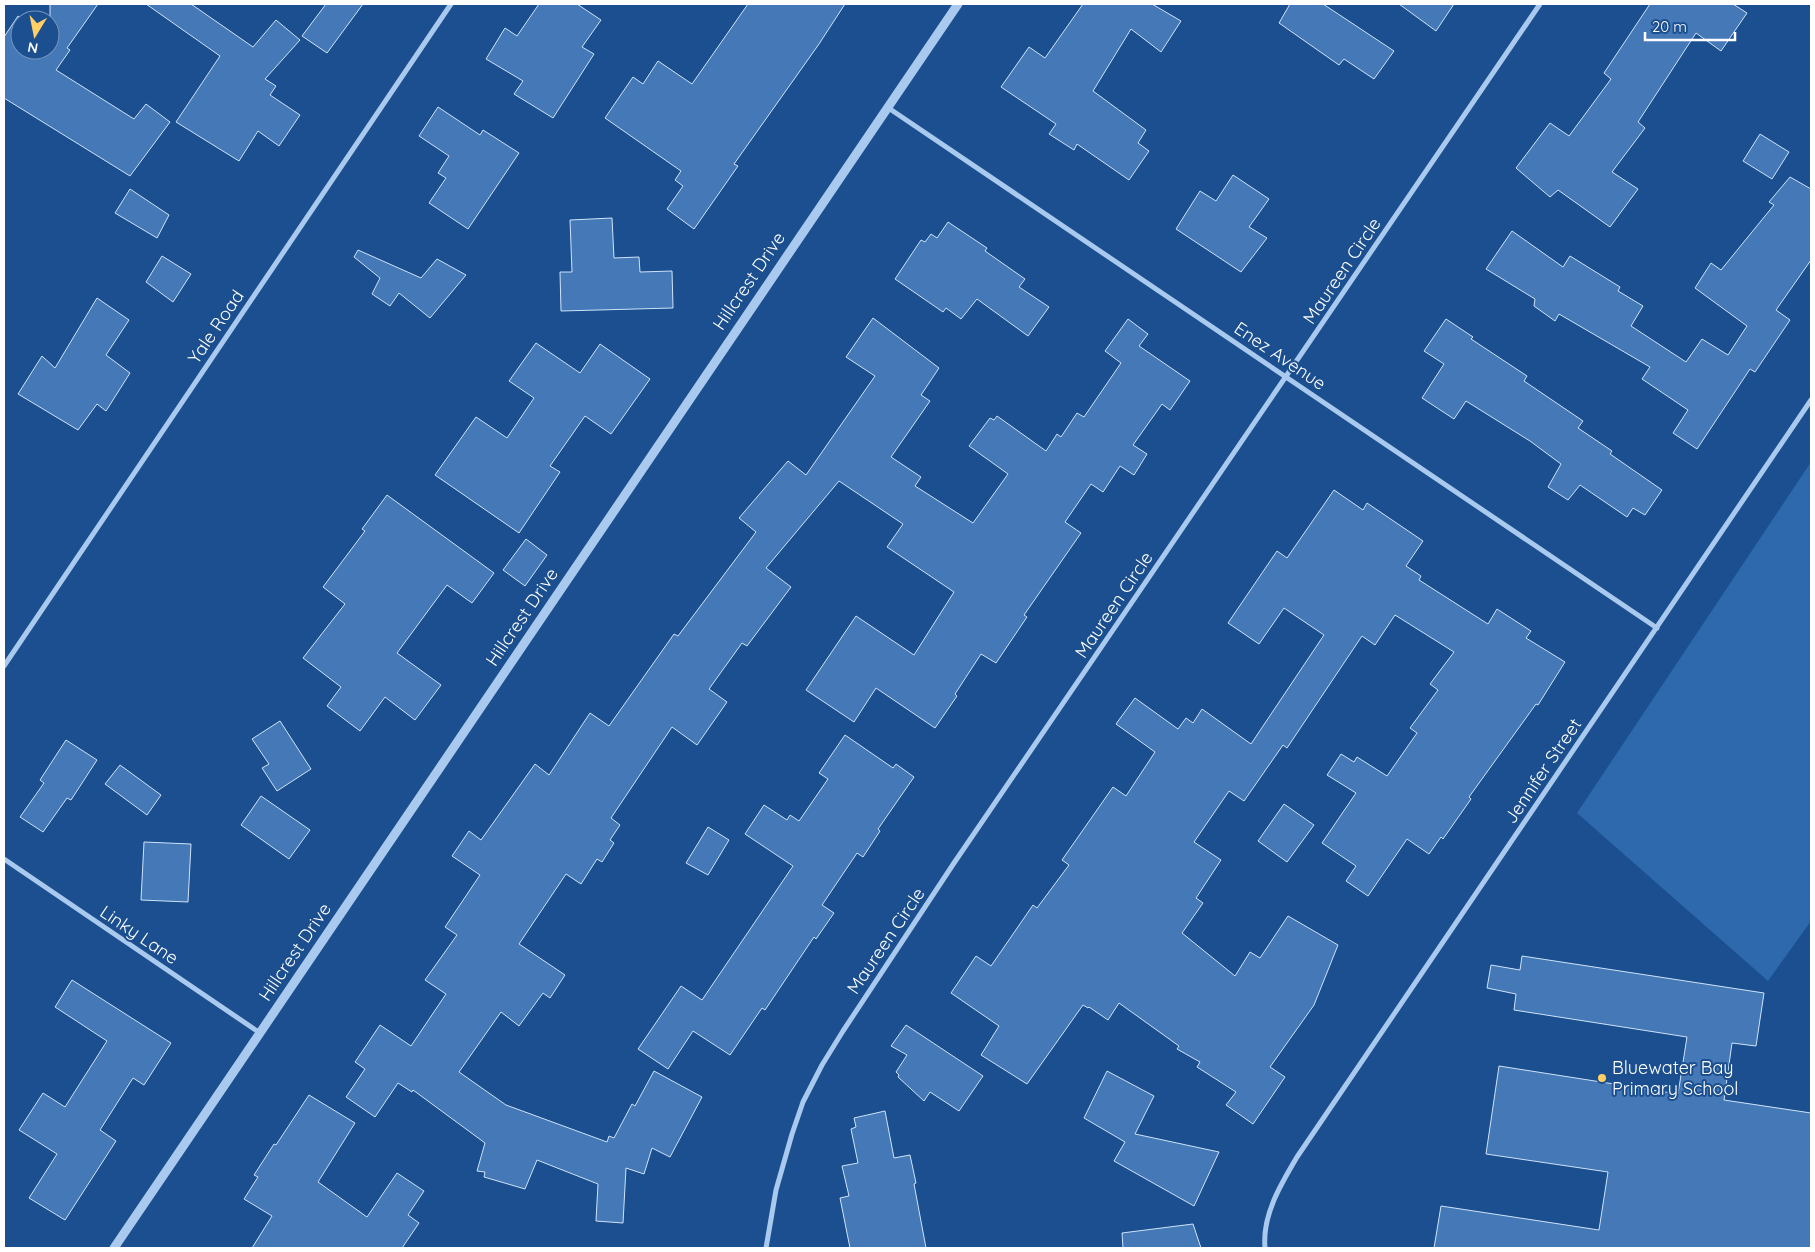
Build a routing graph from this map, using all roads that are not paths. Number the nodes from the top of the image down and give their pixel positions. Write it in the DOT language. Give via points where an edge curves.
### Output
graph roads {
  1 [pos="451,4"];
  2 [pos="958,4"];
  3 [pos="1540,4"];
  4 [pos="887,106"];
  5 [pos="1286,377"];
  6 [pos="1811,400"];
  7 [pos="1657,628"];
  8 [pos="4,666"];
  9 [pos="4,859"];
  10 [pos="260,1033"];
  11 [pos="118,1247"];
  12 [pos="766,1248"];
  13 [pos="1265,1248"];
  1 -- 8 [label="street, Yale Road"];
  2 -- 4 [label="street, Hillcrest Drive"];
  3 -- 5 [label="street, Maureen Circle"];
  4 -- 5 [label="street, Enez Avenue"];
  4 -- 10 [label="street, Hillcrest Drive"];
  5 -- 7 [label="street, Enez Avenue"];
  5 -- 12 [label="street, Maureen Circle" via="954,863 822,1065 803,1102 792,1134 776,1190"];
  6 -- 7 [label="street, Jennifer Street"];
  7 -- 13 [label="street, Jennifer Street" via="1297,1157 1278,1188 1267,1221"];
  9 -- 10 [label="street, Linky Lane"];
  10 -- 11 [label="street, Hillcrest Drive"];
}
